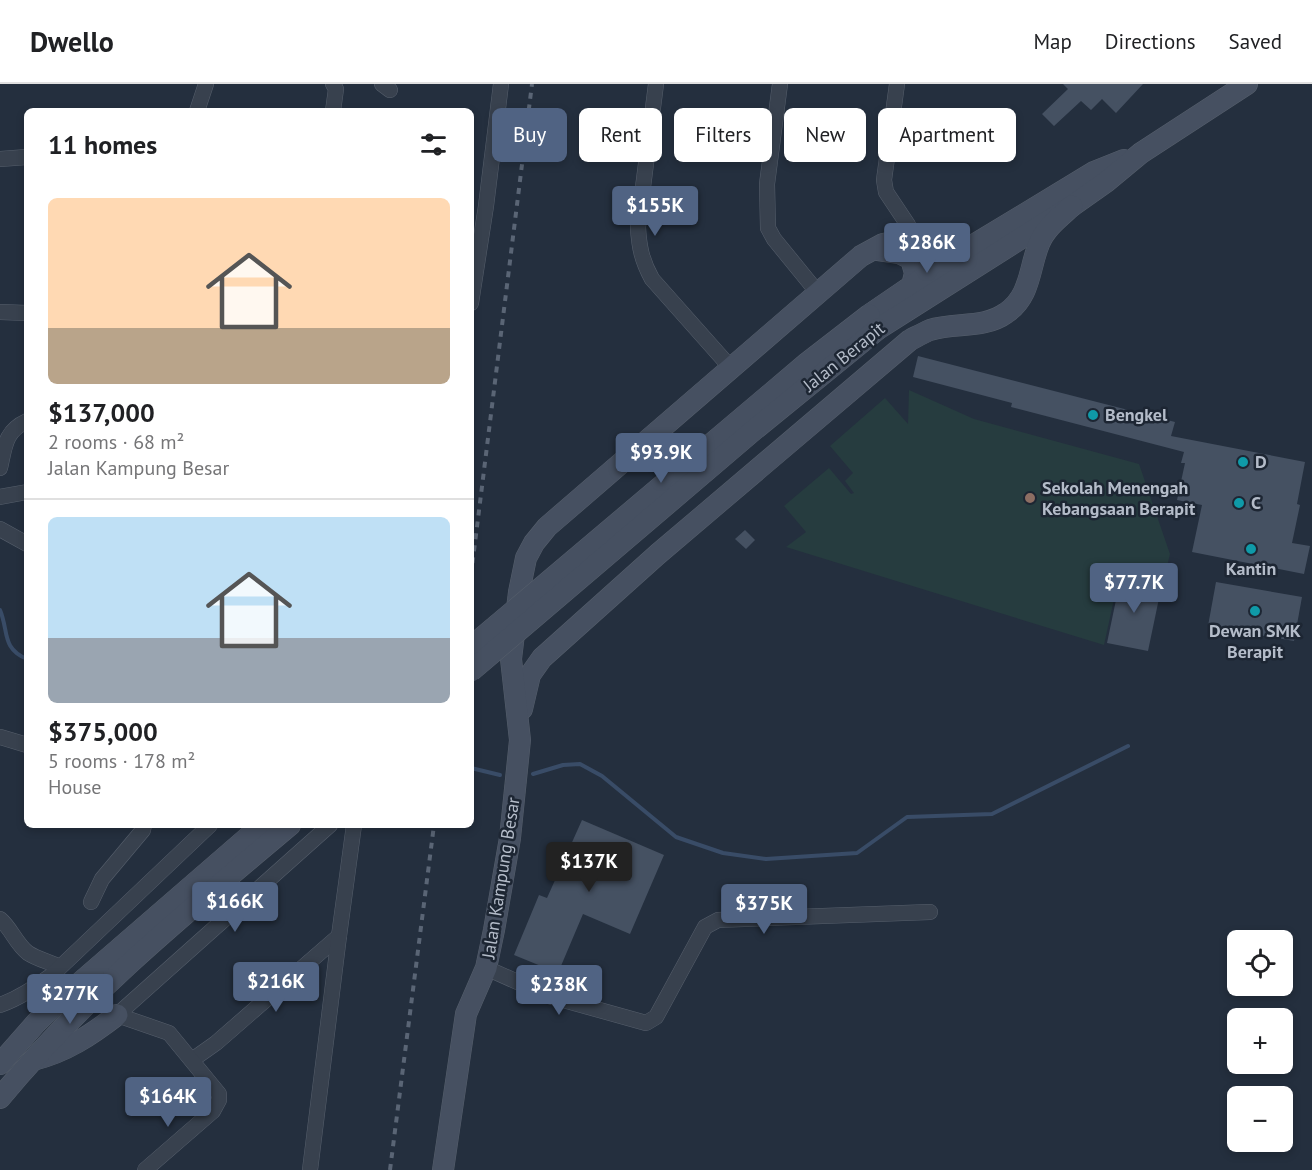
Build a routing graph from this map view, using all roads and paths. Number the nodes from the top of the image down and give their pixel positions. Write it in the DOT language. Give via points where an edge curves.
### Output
graph roads {
  1 [pos="206,84"];
  2 [pos="333,84"];
  3 [pos="501,84"];
  4 [pos="656,84"];
  5 [pos="780,84"];
  6 [pos="897,84"];
  7 [pos="1247,84"];
  8 [pos="198,108"];
  9 [pos="333,108"];
  10 [pos="1141,153"];
  11 [pos="24,157"];
  12 [pos="0,159"];
  13 [pos="1072,206"];
  14 [pos="910,241"];
  15 [pos="871,250"];
  16 [pos="962,252"];
  17 [pos="996,253"];
  18 [pos="474,277"];
  19 [pos="912,286"];
  20 [pos="1027,288"];
  21 [pos="818,293"];
  22 [pos="0,312"];
  23 [pos="24,313"];
  24 [pos="873,322"];
  25 [pos="731,368"];
  26 [pos="24,422"];
  27 [pos="0,468"];
  28 [pos="24,493"];
  29 [pos="0,497"];
  30 [pos="0,529"];
  31 [pos="24,542"];
  32 [pos="514,639"];
  33 [pos="474,644"];
  34 [pos="542,658"];
  35 [pos="474,668"];
  36 [pos="520,724"];
  37 [pos="0,737"];
  38 [pos="24,744"];
  39 [pos="143,828"];
  40 [pos="207,828"];
  41 [pos="259,828"];
  42 [pos="286,828"];
  43 [pos="327,828"];
  44 [pos="354,828"];
  45 [pos="91,902"];
  46 [pos="930,912"];
  47 [pos="0,919"];
  48 [pos="339,936"];
  49 [pos="60,967"];
  50 [pos="486,968"];
  51 [pos="0,1005"];
  52 [pos="117,1015"];
  53 [pos="192,1059"];
  54 [pos="33,1060"];
  55 [pos="0,1064"];
  56 [pos="0,1098"];
  57 [pos="145,1170"];
  58 [pos="310,1170"];
  59 [pos="443,1170"];
  1 -- 8 [label="street"];
  2 -- 9 [label="street"];
  3 -- 18 [label="street"];
  4 -- 25 [label="street" via="638,226 639,249 652,279"];
  5 -- 21 [label="street" via="767,184 768,228"];
  6 -- 14 [label="street" via="884,180 886,192 908,225"];
  7 -- 10 [label="main road, Jalan Berapit"];
  10 -- 13 [label="main road, Jalan Berapit"];
  10 -- 16 [label="main road" via="1094,172"];
  11 -- 12 [label="street"];
  13 -- 17 [label="main road, Jalan Berapit"];
  13 -- 20 [label="main road" via="1048,228 1039,244"];
  14 -- 15 [label="main road" via="883,244"];
  14 -- 16 [label="main road"];
  15 -- 19 [label="main road" via="899,253 911,259 915,273"];
  15 -- 21 [label="main road"];
  16 -- 19 [label="main road"];
  17 -- 20 [label="main road" via="1014,256 1022,265"];
  17 -- 24 [label="main road, Jalan Berapit"];
  19 -- 24 [label="main road"];
  20 -- 34 [label="main road" via="1018,303 996,320 931,330 910,340"];
  21 -- 25 [label="main road"];
  22 -- 23 [label="street"];
  24 -- 33 [label="main road, bridge" via="789,378"];
  24 -- 35 [label="main road, Jalan Berapit, bridge" via="754,430"];
  25 -- 32 [label="main road" via="578,499 534,543 521,580"];
  26 -- 27 [label="street" via="15,427 8,438"];
  28 -- 29 [label="street"];
  30 -- 31 [label="street"];
  32 -- 34 [label="main road"];
  32 -- 36 [label="main road" via="512,668"];
  34 -- 36 [label="main road" via="530,675"];
  36 -- 50 [label="main road, Jalan Kampung Besar" via="510,838"];
  37 -- 38 [label="street"];
  39 -- 45 [label="street" via="102,879"];
  40 -- 49 [label="street"];
  41 -- 55 [label="main road" via="60,1000"];
  42 -- 54 [label="main road" via="146,947"];
  43 -- 52 [label="street"];
  44 -- 48 [label="street"];
  46 -- 50 [label="street" via="718,920 705,927 656,1017 646,1023 549,996"];
  47 -- 49 [label="street" via="28,953"];
  48 -- 53 [label="street" via="216,1043"];
  48 -- 58 [label="street"];
  49 -- 51 [label="street" via="31,991"];
  50 -- 59 [label="main road, Jalan Kampung Besar" via="466,1014"];
  52 -- 53 [label="street" via="169,1034"];
  52 -- 54 [label="main road" via="87,1038"];
  53 -- 57 [label="street" via="219,1094 219,1100 213,1111"];
  54 -- 56 [label="main road"];
}
